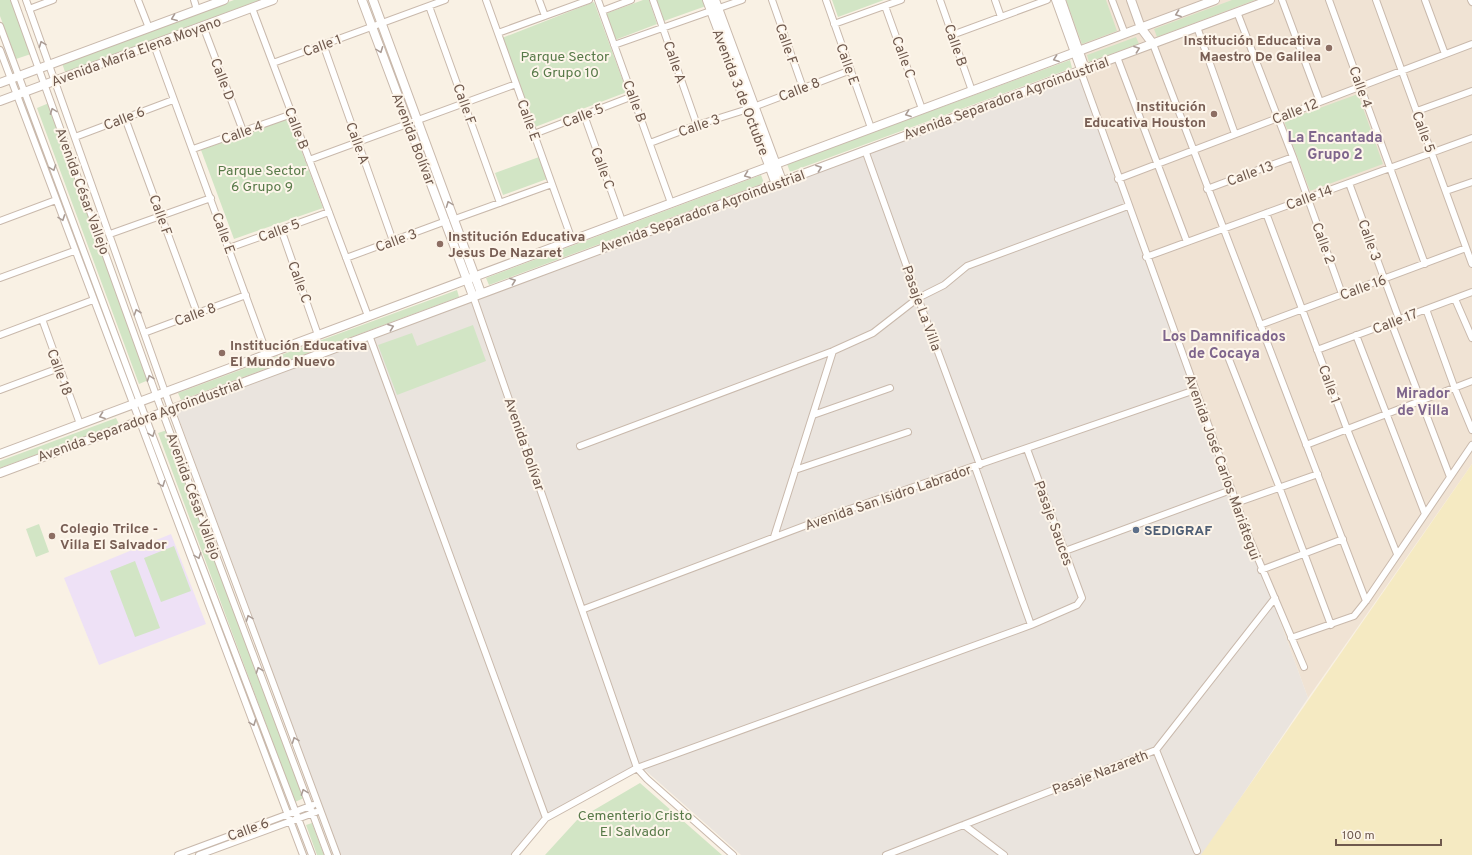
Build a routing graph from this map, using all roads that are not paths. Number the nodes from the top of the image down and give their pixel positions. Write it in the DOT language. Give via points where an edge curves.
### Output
graph roads {
  1 [pos="14,0"];
  2 [pos="26,0"];
  3 [pos="53,0"];
  4 [pos="138,0"];
  5 [pos="194,0"];
  6 [pos="224,0"];
  7 [pos="272,0"];
  8 [pos="362,0"];
  9 [pos="373,0"];
  10 [pos="445,0"];
  11 [pos="486,0"];
  12 [pos="539,0"];
  13 [pos="589,0"];
  14 [pos="598,0"];
  15 [pos="631,0"];
  16 [pos="653,0"];
  17 [pos="707,0"];
  18 [pos="715,0"];
  19 [pos="742,0"];
  20 [pos="772,0"];
  21 [pos="826,0"];
  22 [pos="901,0"];
  23 [pos="940,0"];
  24 [pos="995,0"];
  25 [pos="1047,0"];
  26 [pos="1055,0"];
  27 [pos="1061,0"];
  28 [pos="1112,0"];
  29 [pos="1131,0"];
  30 [pos="1215,0"];
  31 [pos="1270,0"];
  32 [pos="1282,0"];
  33 [pos="1329,0"];
  34 [pos="1376,0"];
  35 [pos="1425,0"];
  36 [pos="1195,3"];
  37 [pos="429,6"];
  38 [pos="885,6"];
  39 [pos="252,8"];
  40 [pos="29,9"];
  41 [pos="197,10"];
  42 [pos="715,10"];
  43 [pos="602,11"];
  44 [pos="1237,12"];
  45 [pos="545,16"];
  46 [pos="1001,17"];
  47 [pos="381,23"];
  48 [pos="834,24"];
  49 [pos="0,26"];
  50 [pos="203,26"];
  51 [pos="372,27"];
  52 [pos="1197,27"];
  53 [pos="149,28"];
  54 [pos="663,28"];
  55 [pos="1141,28"];
  56 [pos="498,33"];
  57 [pos="1125,34"];
  58 [pos="952,35"];
  59 [pos="323,44"];
  60 [pos="1153,44"];
  61 [pos="1472,44"];
  62 [pos="154,45"];
  63 [pos="614,45"];
  64 [pos="0,50"];
  65 [pos="1076,52"];
  66 [pos="1445,54"];
  67 [pos="1117,57"];
  68 [pos="273,63"];
  69 [pos="50,65"];
  70 [pos="39,69"];
  71 [pos="851,70"];
  72 [pos="1082,70"];
  73 [pos="1402,70"];
  74 [pos="15,78"];
  75 [pos="56,82"];
  76 [pos="0,84"];
  77 [pos="516,84"];
  78 [pos="44,86"];
  79 [pos="1360,86"];
  80 [pos="803,88"];
  81 [pos="972,91"];
  82 [pos="1472,91"];
  83 [pos="20,94"];
  84 [pos="633,96"];
  85 [pos="173,100"];
  86 [pos="0,101"];
  87 [pos="1320,102"];
  88 [pos="464,104"];
  89 [pos="751,108"];
  90 [pos="922,109"];
  91 [pos="1417,111"];
  92 [pos="292,114"];
  93 [pos="584,114"];
  94 [pos="125,118"];
  95 [pos="1278,118"];
  96 [pos="417,120"];
  97 [pos="408,124"];
  98 [pos="697,125"];
  99 [pos="871,128"];
  100 [pos="243,131"];
  101 [pos="534,134"];
  102 [pos="1235,134"];
  103 [pos="75,137"];
  104 [pos="1472,138"];
  105 [pos="358,142"];
  106 [pos="650,143"];
  107 [pos="193,150"];
  108 [pos="865,150"];
  109 [pos="1193,150"];
  110 [pos="1432,152"];
  111 [pos="1293,157"];
  112 [pos="309,160"];
  113 [pos="1157,164"];
  114 [pos="772,165"];
  115 [pos="1390,168"];
  116 [pos="1118,179"];
  117 [pos="1472,182"];
  118 [pos="779,183"];
  119 [pos="1349,183"];
  120 [pos="552,184"];
  121 [pos="1208,189"];
  122 [pos="1446,191"];
  123 [pos="211,198"];
  124 [pos="1308,198"];
  125 [pos="56,200"];
  126 [pos="500,202"];
  127 [pos="671,203"];
  128 [pos="1128,206"];
  129 [pos="0,212"];
  130 [pos="329,212"];
  131 [pos="1266,213"];
  132 [pos="162,216"];
  133 [pos="454,219"];
  134 [pos="1,220"];
  135 [pos="446,221"];
  136 [pos="622,221"];
  137 [pos="281,229"];
  138 [pos="1223,229"];
  139 [pos="110,234"];
  140 [pos="572,240"];
  141 [pos="393,241"];
  142 [pos="1187,242"];
  143 [pos="229,248"];
  144 [pos="1466,248"];
  145 [pos="74,251"];
  146 [pos="1146,257"];
  147 [pos="346,258"];
  148 [pos="1426,264"];
  149 [pos="1472,264"];
  150 [pos="475,276"];
  151 [pos="0,278"];
  152 [pos="467,279"];
  153 [pos="1384,279"];
  154 [pos="1472,292"];
  155 [pos="1342,294"];
  156 [pos="246,295"];
  157 [pos="477,295"];
  158 [pos="918,298"];
  159 [pos="1455,298"];
  160 [pos="93,300"];
  161 [pos="1302,309"];
  162 [pos="1426,309"];
  163 [pos="197,313"];
  164 [pos="368,316"];
  165 [pos="42,319"];
  166 [pos="1399,319"];
  167 [pos="1391,322"];
  168 [pos="1260,325"];
  169 [pos="144,333"];
  170 [pos="318,334"];
  171 [pos="0,335"];
  172 [pos="369,335"];
  173 [pos="1356,335"];
  174 [pos="1472,338"];
  175 [pos="1317,350"];
  176 [pos="834,351"];
  177 [pos="267,354"];
  178 [pos="1227,354"];
  179 [pos="59,368"];
  180 [pos="1472,381"];
  181 [pos="890,388"];
  182 [pos="1455,389"];
  183 [pos="0,390"];
  184 [pos="1195,390"];
  185 [pos="165,392"];
  186 [pos="156,395"];
  187 [pos="1420,401"];
  188 [pos="136,403"];
  189 [pos="171,409"];
  190 [pos="163,412"];
  191 [pos="1386,414"];
  192 [pos="813,415"];
  193 [pos="142,420"];
  194 [pos="80,424"];
  195 [pos="1347,429"];
  196 [pos="1472,430"];
  197 [pos="908,432"];
  198 [pos="1306,445"];
  199 [pos="1472,445"];
  200 [pos="580,446"];
  201 [pos="1027,449"];
  202 [pos="0,454"];
  203 [pos="978,466"];
  204 [pos="795,470"];
  205 [pos="0,472"];
  206 [pos="1318,474"];
  207 [pos="1450,477"];
  208 [pos="1280,489"];
  209 [pos="1231,490"];
  210 [pos="1236,503"];
  211 [pos="1425,514"];
  212 [pos="774,536"];
  213 [pos="1343,539"];
  214 [pos="1065,551"];
  215 [pos="1304,553"];
  216 [pos="1397,554"];
  217 [pos="1261,570"];
  218 [pos="1275,598"];
  219 [pos="1366,601"];
  220 [pos="584,609"];
  221 [pos="1331,624"];
  222 [pos="1031,625"];
  223 [pos="1291,638"];
  224 [pos="1304,667"];
  225 [pos="1156,750"];
  226 [pos="637,768"];
  227 [pos="318,803"];
  228 [pos="310,806"];
  229 [pos="321,810"];
  230 [pos="295,812"];
  231 [pos="312,813"];
  232 [pos="288,815"];
  233 [pos="546,818"];
  234 [pos="298,819"];
  235 [pos="290,821"];
  236 [pos="267,822"];
  237 [pos="964,825"];
  238 [pos="270,829"];
  239 [pos="243,831"];
  240 [pos="246,838"];
  241 [pos="1197,851"];
  242 [pos="194,852"];
  243 [pos="178,855"];
  244 [pos="199,855"];
  245 [pos="303,855"];
  246 [pos="312,855"];
  247 [pos="328,855"];
  248 [pos="337,855"];
  249 [pos="515,855"];
  250 [pos="733,855"];
  251 [pos="886,855"];
  252 [pos="1004,855"];
  1 -- 70 [label="street, Avenida César Vallejo"];
  2 -- 40 [label="street, Avenida César Vallejo"];
  3 -- 40 [label="street"];
  4 -- 53 [label="street"];
  5 -- 41 [label="street"];
  6 -- 41 [label="street, Avenida María Elena Moyano"];
  7 -- 39 [label="street, Avenida María Elena Moyano"];
  8 -- 51 [label="street, Avenida Bolívar"];
  9 -- 47 [label="street, Avenida Bolívar"];
  10 -- 37 [label="street"];
  11 -- 56 [label="street, Calle E"];
  12 -- 45 [label="street"];
  13 -- 45 [label="street"];
  14 -- 43 [label="street, Calle B"];
  15 -- 43 [label="street"];
  16 -- 54 [label="street, Calle A"];
  17 -- 42 [label="street, Avenida 3 de Octubre"];
  18 -- 42 [label="street, Avenida 3 de Octubre"];
  19 -- 42 [label="street"];
  20 -- 80 [label="street, Calle F"];
  21 -- 48 [label="street, Calle E"];
  22 -- 38 [label="street"];
  23 -- 58 [label="street, Calle B"];
  24 -- 46 [label="street"];
  25 -- 46 [label="street"];
  26 -- 65 [label="street, Avenida José Carlos Mariátegui"];
  27 -- 65 [label="street, Avenida José Carlos Mariátegui"];
  28 -- 57 [label="street"];
  29 -- 55 [label="street"];
  30 -- 36 [label="street, Avenida Separadora Agroindustrial"];
  31 -- 44 [label="street, Avenida Separadora Agroindustrial"];
  32 -- 87 [label="street"];
  33 -- 79 [label="street, Calle 4"];
  34 -- 73 [label="street, Calle 5"];
  35 -- 66 [label="street"];
  36 -- 55 [label="street, Avenida Separadora Agroindustrial, one-way"];
  37 -- 47 [label="street"];
  37 -- 88 [label="street, Calle F"];
  38 -- 48 [label="street"];
  38 -- 90 [label="street, Calle C"];
  39 -- 50 [label="street, Avenida María Elena Moyano"];
  39 -- 68 [label="street, Calle B"];
  69 -- 40 [label="street, Avenida César Vallejo, one-way"];
  41 -- 53 [label="street, Avenida María Elena Moyano, one-way"];
  42 -- 54 [label="street"];
  42 -- 89 [label="street, Avenida 3 de Octubre"];
  43 -- 63 [label="street, Calle B"];
  44 -- 52 [label="street, Avenida Separadora Agroindustrial"];
  44 -- 95 [label="street, Calle 2"];
  45 -- 56 [label="street"];
  46 -- 58 [label="street"];
  47 -- 51 [label="street"];
  47 -- 96 [label="street, Avenida Bolívar"];
  48 -- 71 [label="street, Calle E"];
  49 -- 74 [label="street, Avenida César Vallejo"];
  50 -- 62 [label="street, Avenida María Elena Moyano"];
  50 -- 100 [label="street, Calle D"];
  51 -- 59 [label="street, Calle 1"];
  51 -- 97 [label="street, Avenida Bolívar, one-way"];
  52 -- 60 [label="street, Avenida Separadora Agroindustrial"];
  52 -- 102 [label="street"];
  53 -- 69 [label="street, Avenida María Elena Moyano"];
  54 -- 63 [label="street"];
  54 -- 98 [label="street, Calle A"];
  55 -- 57 [label="street, Avenida Separadora Agroindustrial"];
  55 -- 60 [label="street"];
  56 -- 77 [label="street, Calle E"];
  57 -- 65 [label="street, Avenida Separadora Agroindustrial"];
  58 -- 81 [label="street, Calle B"];
  59 -- 68 [label="street, Calle 1"];
  59 -- 105 [label="street, Calle A"];
  67 -- 60 [label="street, Avenida Separadora Agroindustrial, one-way"];
  60 -- 109 [label="street"];
  61 -- 66 [label="street, Calle 12"];
  62 -- 75 [label="street, Avenida María Elena Moyano"];
  62 -- 85 [label="street, Calle E"];
  63 -- 84 [label="street, Calle B"];
  64 -- 74 [label="street, Avenida César Vallejo"];
  65 -- 72 [label="street, Avenida José Carlos Mariátegui"];
  65 -- 81 [label="street, Avenida Separadora Agroindustrial, one-way"];
  66 -- 73 [label="street, Calle 12"];
  67 -- 72 [label="street, Avenida Separadora Agroindustrial"];
  67 -- 113 [label="street"];
  68 -- 92 [label="street, Calle B"];
  69 -- 70 [label="street, Avenida María Elena Moyano"];
  69 -- 75 [label="street, Avenida César Vallejo"];
  70 -- 74 [label="street, Avenida María Elena Moyano"];
  70 -- 78 [label="street, Avenida César Vallejo"];
  71 -- 80 [label="street, Calle 8"];
  71 -- 99 [label="street, Calle E"];
  72 -- 108 [label="street, Avenida Separadora Agroindustrial"];
  72 -- 116 [label="street, Avenida José Carlos Mariátegui"];
  73 -- 79 [label="street, Calle 12"];
  73 -- 91 [label="street, Calle 5"];
  74 -- 76 [label="street, Avenida María Elena Moyano"];
  74 -- 83 [label="street, Avenida César Vallejo"];
  75 -- 78 [label="street, Avenida María Elena Moyano"];
  75 -- 103 [label="street, Avenida César Vallejo"];
  77 -- 88 [label="street"];
  77 -- 101 [label="street, Calle E"];
  78 -- 83 [label="street, Avenida María Elena Moyano"];
  186 -- 78 [label="street, Avenida César Vallejo, one-way"];
  79 -- 87 [label="street, Calle 12"];
  79 -- 115 [label="street, Calle 4"];
  80 -- 89 [label="street, Calle 8"];
  81 -- 90 [label="street, Avenida Separadora Agroindustrial"];
  82 -- 91 [label="street"];
  83 -- 86 [label="street, Avenida María Elena Moyano"];
  83 -- 125 [label="street, Avenida César Vallejo"];
  83 -- 188 [label="street, Avenida César Vallejo, one-way"];
  84 -- 93 [label="street, Calle 5"];
  84 -- 106 [label="street, Calle B"];
  85 -- 94 [label="street, Calle 6"];
  85 -- 107 [label="street, Calle E"];
  87 -- 95 [label="street, Calle 12"];
  88 -- 96 [label="street"];
  88 -- 126 [label="street, Calle F"];
  89 -- 98 [label="street, Calle 3"];
  89 -- 114 [label="street, Avenida 3 de Octubre"];
  90 -- 99 [label="street, Avenida Separadora Agroindustrial, one-way"];
  91 -- 110 [label="street, Calle 5"];
  92 -- 100 [label="street, Calle 4"];
  92 -- 112 [label="street, Calle B"];
  93 -- 101 [label="street, Calle 5"];
  93 -- 136 [label="street, Calle C"];
  94 -- 103 [label="street, Calle 6"];
  94 -- 132 [label="street, Calle F"];
  95 -- 102 [label="street, Calle 12"];
  95 -- 111 [label="street, Calle 2"];
  96 -- 97 [label="street"];
  133 -- 96 [label="street, Avenida Bolívar, one-way"];
  97 -- 105 [label="street"];
  97 -- 135 [label="street, Avenida Bolívar"];
  98 -- 106 [label="street, Calle 3"];
  99 -- 114 [label="street, Avenida Separadora Agroindustrial"];
  100 -- 107 [label="street, Calle 4"];
  101 -- 120 [label="street, Calle E"];
  102 -- 109 [label="street, Calle 12"];
  103 -- 139 [label="street, Avenida César Vallejo"];
  104 -- 110 [label="street, Calle 14"];
  105 -- 112 [label="street"];
  105 -- 141 [label="street, Calle A"];
  106 -- 127 [label="street, Calle B"];
  107 -- 123 [label="street, Calle E"];
  118 -- 108 [label="street, Avenida Separadora Agroindustrial, one-way"];
  108 -- 158 [label="street, Pasaje La Villa"];
  109 -- 113 [label="street, Calle 12"];
  109 -- 121 [label="street"];
  110 -- 115 [label="street, Calle 14"];
  110 -- 122 [label="street, Calle 5"];
  111 -- 121 [label="street, Calle 13"];
  111 -- 124 [label="street, Calle 2"];
  112 -- 130 [label="street, Calle B"];
  113 -- 116 [label="street, Calle 12"];
  113 -- 142 [label="street"];
  114 -- 118 [label="street, Avenida 3 de Octubre"];
  114 -- 127 [label="street, Avenida Separadora Agroindustrial, one-way"];
  115 -- 119 [label="street, Calle 14"];
  115 -- 148 [label="street, Calle 4"];
  116 -- 128 [label="street, Avenida José Carlos Mariátegui"];
  117 -- 122 [label="street"];
  157 -- 118 [label="street, Avenida Separadora Agroindustrial, one-way"];
  119 -- 124 [label="street, Calle 14"];
  119 -- 153 [label="street, Calle 3"];
  120 -- 126 [label="street"];
  120 -- 140 [label="street, Calle E"];
  121 -- 138 [label="street"];
  122 -- 144 [label="street, Calle 5"];
  123 -- 132 [label="street"];
  123 -- 143 [label="street, Calle E"];
  124 -- 131 [label="street, Calle 14"];
  124 -- 155 [label="street, Calle 2"];
  125 -- 134 [label="street"];
  125 -- 145 [label="street, Avenida César Vallejo, one-way"];
  126 -- 133 [label="street"];
  127 -- 136 [label="street, Avenida Separadora Agroindustrial"];
  128 -- 146 [label="street, Avenida José Carlos Mariátegui"];
  128 -- 158 [label="street" via="967,266 944,285"];
  129 -- 134 [label="street"];
  130 -- 137 [label="street, Calle 5"];
  130 -- 147 [label="street, Calle B"];
  131 -- 138 [label="street, Calle 14"];
  131 -- 161 [label="street, Calle 1"];
  132 -- 139 [label="street"];
  132 -- 163 [label="street, Calle F"];
  133 -- 150 [label="street, Avenida Bolívar"];
  135 -- 141 [label="street, Calle 3"];
  135 -- 152 [label="street, Avenida Bolívar"];
  136 -- 140 [label="street, Avenida Separadora Agroindustrial"];
  137 -- 143 [label="street, Calle 5"];
  137 -- 170 [label="street, Calle C"];
  138 -- 142 [label="street, Calle 14"];
  138 -- 168 [label="street"];
  169 -- 139 [label="street, Avenida César Vallejo, one-way"];
  140 -- 150 [label="street, Avenida Separadora Agroindustrial"];
  141 -- 147 [label="street, Calle 3"];
  142 -- 146 [label="street, Calle 14"];
  143 -- 156 [label="street, Calle E"];
  144 -- 148 [label="street, Calle 16"];
  144 -- 149 [label="street, Calle 5"];
  145 -- 151 [label="street"];
  145 -- 160 [label="street, Avenida César Vallejo"];
  146 -- 184 [label="street, Avenida José Carlos Mariátegui"];
  147 -- 164 [label="street, Calle B"];
  148 -- 153 [label="street, Calle 16"];
  150 -- 152 [label="street, Avenida Separadora Agroindustrial"];
  150 -- 157 [label="street, Avenida Bolívar"];
  152 -- 157 [label="street, Avenida Bolívar"];
  152 -- 164 [label="street, Avenida Separadora Agroindustrial"];
  153 -- 155 [label="street, Calle 16"];
  153 -- 166 [label="street, Calle 3"];
  154 -- 159 [label="street, Calle 17"];
  155 -- 161 [label="street, Calle 16"];
  156 -- 163 [label="street, Calle 8"];
  156 -- 177 [label="street, Calle E"];
  172 -- 157 [label="street, Avenida Separadora Agroindustrial, one-way"];
  157 -- 220 [label="street, Avenida Bolívar"];
  158 -- 176 [label="street" via="873,333"];
  158 -- 203 [label="street, Pasaje La Villa"];
  159 -- 162 [label="street, Calle 17"];
  159 -- 174 [label="street"];
  160 -- 165 [label="street"];
  160 -- 188 [label="street, Avenida César Vallejo"];
  161 -- 168 [label="street, Calle 16"];
  161 -- 175 [label="street, Calle 1"];
  162 -- 166 [label="street, Calle 17"];
  162 -- 182 [label="street"];
  163 -- 169 [label="street, Calle 8"];
  164 -- 170 [label="street, Avenida Separadora Agroindustrial"];
  165 -- 171 [label="street"];
  165 -- 179 [label="street, Calle 18"];
  166 -- 167 [label="street, Calle 17"];
  167 -- 173 [label="street, Calle 17"];
  167 -- 187 [label="street"];
  168 -- 198 [label="street"];
  169 -- 185 [label="street, Avenida César Vallejo"];
  170 -- 177 [label="street, Avenida Separadora Agroindustrial"];
  172 -- 189 [label="street, Avenida Separadora Agroindustrial"];
  172 -- 233 [label="street"];
  173 -- 175 [label="street, Calle 17"];
  173 -- 191 [label="street"];
  175 -- 195 [label="street, Calle 1"];
  176 -- 192 [label="street"];
  176 -- 200 [label="street"];
  177 -- 185 [label="street, Avenida Separadora Agroindustrial"];
  178 -- 208 [label="street"];
  179 -- 183 [label="street"];
  179 -- 194 [label="street, Calle 18"];
  180 -- 182 [label="street"];
  181 -- 192 [label="street"];
  182 -- 187 [label="street"];
  182 -- 196 [label="street"];
  184 -- 201 [label="street, Avenida San Isidro Labrador"];
  184 -- 209 [label="street, Avenida José Carlos Mariátegui"];
  185 -- 186 [label="street, Avenida Separadora Agroindustrial"];
  185 -- 189 [label="street, Avenida César Vallejo"];
  186 -- 188 [label="street, Avenida Separadora Agroindustrial"];
  186 -- 190 [label="street, Avenida César Vallejo"];
  187 -- 191 [label="street"];
  187 -- 207 [label="street"];
  188 -- 193 [label="street, Avenida César Vallejo"];
  188 -- 194 [label="street, Avenida Separadora Agroindustrial, one-way"];
  189 -- 190 [label="street, Avenida Separadora Agroindustrial"];
  227 -- 189 [label="street, Avenida César Vallejo, one-way"];
  190 -- 193 [label="street, Avenida Separadora Agroindustrial"];
  228 -- 190 [label="street, Avenida César Vallejo, one-way"];
  191 -- 195 [label="street"];
  191 -- 211 [label="street"];
  192 -- 204 [label="street"];
  193 -- 205 [label="street, Avenida Separadora Agroindustrial"];
  193 -- 230 [label="street, Avenida César Vallejo, one-way"];
  193 -- 232 [label="street, Avenida César Vallejo, one-way"];
  194 -- 202 [label="street, Avenida Separadora Agroindustrial"];
  195 -- 198 [label="street"];
  195 -- 216 [label="street, Calle 1"];
  197 -- 204 [label="street"];
  198 -- 206 [label="street"];
  199 -- 207 [label="street"];
  201 -- 203 [label="street, Avenida San Isidro Labrador"];
  201 -- 214 [label="street, Pasaje Sauces"];
  203 -- 212 [label="street, Avenida San Isidro Labrador"];
  203 -- 222 [label="street, Pasaje La Villa"];
  204 -- 212 [label="street"];
  206 -- 208 [label="street"];
  206 -- 213 [label="street"];
  207 -- 211 [label="street"];
  208 -- 210 [label="street"];
  208 -- 215 [label="street"];
  209 -- 210 [label="street, Avenida José Carlos Mariátegui"];
  209 -- 214 [label="street"];
  210 -- 217 [label="street, Avenida José Carlos Mariátegui"];
  211 -- 216 [label="street"];
  212 -- 220 [label="street, Avenida San Isidro Labrador"];
  213 -- 215 [label="street"];
  213 -- 219 [label="street"];
  214 -- 222 [label="street, Pasaje Sauces" via="1082,598 1077,605"];
  215 -- 217 [label="street"];
  215 -- 221 [label="street"];
  216 -- 219 [label="street"];
  217 -- 218 [label="street, Avenida José Carlos Mariátegui"];
  218 -- 223 [label="street, Avenida José Carlos Mariátegui"];
  218 -- 225 [label="street, Pasaje Nazareth"];
  219 -- 221 [label="street" via="1354,616"];
  220 -- 226 [label="street, Avenida Bolívar"];
  221 -- 223 [label="street"];
  222 -- 226 [label="street"];
  223 -- 224 [label="street, Avenida José Carlos Mariátegui"];
  225 -- 237 [label="street, Pasaje Nazareth"];
  225 -- 241 [label="street"];
  226 -- 233 [label="street"];
  226 -- 250 [label="street, Avenida Bolívar"];
  227 -- 228 [label="street, Calle 6"];
  227 -- 229 [label="street, Avenida César Vallejo"];
  228 -- 230 [label="street, Calle 6"];
  228 -- 231 [label="street, Avenida César Vallejo"];
  229 -- 231 [label="street, Calle 6"];
  229 -- 248 [label="street, Avenida César Vallejo"];
  230 -- 232 [label="street, Calle 6"];
  230 -- 234 [label="street, Avenida César Vallejo"];
  231 -- 234 [label="street, Calle 6"];
  231 -- 247 [label="street, Avenida César Vallejo"];
  232 -- 235 [label="street, Avenida César Vallejo"];
  232 -- 236 [label="street, Calle 6"];
  233 -- 249 [label="street"];
  234 -- 235 [label="street, Calle 6"];
  234 -- 246 [label="street, Avenida César Vallejo"];
  235 -- 238 [label="street, Calle 6"];
  235 -- 245 [label="street, Avenida César Vallejo"];
  236 -- 238 [label="street"];
  236 -- 239 [label="street, Calle 6"];
  237 -- 251 [label="street, Pasaje Nazareth"];
  237 -- 252 [label="street"];
  238 -- 240 [label="street, Calle 6"];
  239 -- 240 [label="street"];
  239 -- 242 [label="street, Calle 6"];
  240 -- 244 [label="street, Calle 6"];
  242 -- 243 [label="street, Calle 6"];
}
